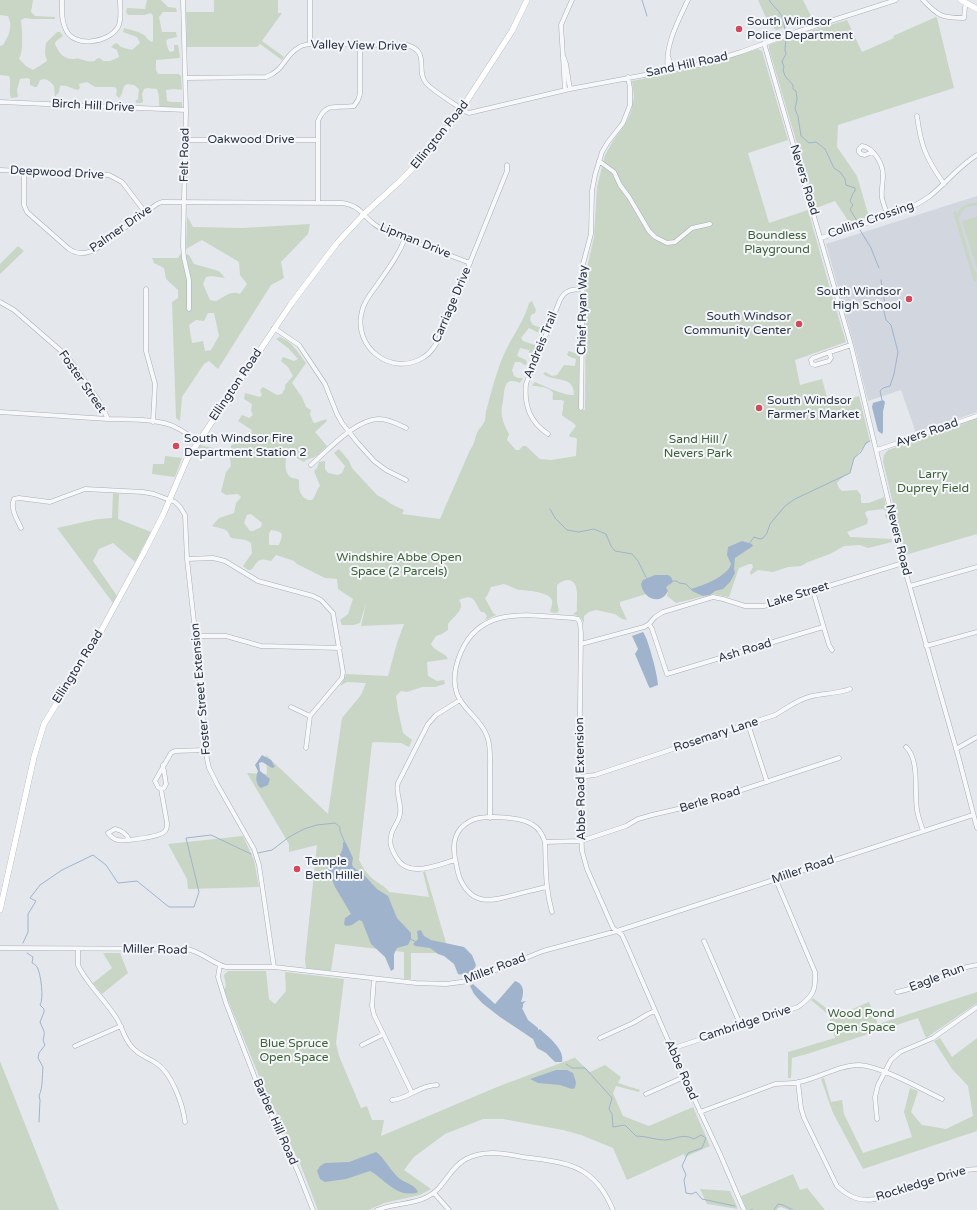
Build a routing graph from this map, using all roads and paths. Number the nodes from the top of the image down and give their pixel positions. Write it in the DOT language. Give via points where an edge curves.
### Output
graph roads {
  1 [pos="62,0"];
  2 [pos="120,0"];
  3 [pos="183,0"];
  4 [pos="310,0"];
  5 [pos="527,0"];
  6 [pos="572,0"];
  7 [pos="688,0"];
  8 [pos="896,0"];
  9 [pos="922,0"];
  10 [pos="961,0"];
  11 [pos="967,3"];
  12 [pos="977,9"];
  13 [pos="764,43"];
  14 [pos="310,44"];
  15 [pos="360,45"];
  16 [pos="670,70"];
  17 [pos="628,77"];
  18 [pos="185,78"];
  19 [pos="568,89"];
  20 [pos="0,102"];
  21 [pos="462,109"];
  22 [pos="186,110"];
  23 [pos="917,116"];
  24 [pos="186,140"];
  25 [pos="317,140"];
  26 [pos="872,152"];
  27 [pos="977,155"];
  28 [pos="599,161"];
  29 [pos="507,165"];
  30 [pos="0,170"];
  31 [pos="24,171"];
  32 [pos="944,184"];
  33 [pos="184,202"];
  34 [pos="318,204"];
  35 [pos="145,212"];
  36 [pos="364,214"];
  37 [pos="888,216"];
  38 [pos="710,224"];
  39 [pos="405,238"];
  40 [pos="821,238"];
  41 [pos="470,263"];
  42 [pos="146,289"];
  43 [pos="582,289"];
  44 [pos="0,302"];
  45 [pos="189,309"];
  46 [pos="274,328"];
  47 [pos="851,345"];
  48 [pos="829,352"];
  49 [pos="581,408"];
  50 [pos="0,412"];
  51 [pos="977,416"];
  52 [pos="108,419"];
  53 [pos="153,422"];
  54 [pos="406,428"];
  55 [pos="349,432"];
  56 [pos="548,434"];
  57 [pos="197,442"];
  58 [pos="877,450"];
  59 [pos="311,465"];
  60 [pos="406,480"];
  61 [pos="170,500"];
  62 [pos="21,528"];
  63 [pos="187,559"];
  64 [pos="903,563"];
  65 [pos="977,567"];
  66 [pos="910,586"];
  67 [pos="812,591"];
  68 [pos="649,624"];
  69 [pos="823,627"];
  70 [pos="977,632"];
  71 [pos="196,636"];
  72 [pos="581,644"];
  73 [pos="926,646"];
  74 [pos="340,648"];
  75 [pos="832,650"];
  76 [pos="850,689"];
  77 [pos="460,700"];
  78 [pos="291,707"];
  79 [pos="310,716"];
  80 [pos="748,724"];
  81 [pos="977,737"];
  82 [pos="906,747"];
  83 [pos="306,748"];
  84 [pos="956,749"];
  85 [pos="206,750"];
  86 [pos="839,758"];
  87 [pos="164,765"];
  88 [pos="579,777"];
  89 [pos="767,782"];
  90 [pos="161,789"];
  91 [pos="973,815"];
  92 [pos="490,818"];
  93 [pos="977,828"];
  94 [pos="923,831"];
  95 [pos="129,840"];
  96 [pos="582,841"];
  97 [pos="545,842"];
  98 [pos="455,860"];
  99 [pos="776,880"];
  100 [pos="546,887"];
  101 [pos="2,889"];
  102 [pos="0,910"];
  103 [pos="552,912"];
  104 [pos="617,931"];
  105 [pos="704,941"];
  106 [pos="0,948"];
  107 [pos="78,949"];
  108 [pos="977,964"];
  109 [pos="220,965"];
  110 [pos="274,967"];
  111 [pos="374,980"];
  112 [pos="897,992"];
  113 [pos="977,1007"];
  114 [pos="655,1011"];
  115 [pos="121,1026"];
  116 [pos="741,1026"];
  117 [pos="382,1035"];
  118 [pos="600,1038"];
  119 [pos="362,1045"];
  120 [pos="76,1046"];
  121 [pos="671,1049"];
  122 [pos="884,1072"];
  123 [pos="684,1077"];
  124 [pos="798,1082"];
  125 [pos="437,1085"];
  126 [pos="412,1093"];
  127 [pos="646,1094"];
  128 [pos="942,1099"];
  129 [pos="392,1100"];
  130 [pos="700,1112"];
  131 [pos="877,1119"];
  132 [pos="185,1122"];
  133 [pos="977,1169"];
  134 [pos="434,1193"];
  135 [pos="313,1210"];
  136 [pos="377,1210"];
  137 [pos="449,1210"];
  138 [pos="613,1210"];
  139 [pos="744,1210"];
  1 -- 2 [label="street" via="66,32 72,39 82,41 102,40 111,36 118,27"];
  3 -- 18 [label="street, Felt Road"];
  4 -- 14 [label="street"];
  5 -- 21 [label="main road, Ellington Road" via="512,31"];
  6 -- 19 [label="street" via="561,25"];
  7 -- 16 [label="street" via="669,46"];
  8 -- 13 [label="street, Sand Hill Road"];
  9 -- 11 [label="street" via="935,12 949,18 964,18"];
  10 -- 11 [label="main road"];
  11 -- 12 [label="main road"];
  13 -- 16 [label="street, Sand Hill Road" via="703,64"];
  13 -- 40 [label="street, Nevers Road"];
  14 -- 15 [label="street, Valley View Drive"];
  14 -- 18 [label="street, Valley View Drive" via="299,46 274,75 266,78"];
  15 -- 21 [label="street, Valley View Drive" via="414,47 421,57 422,76 426,84"];
  15 -- 25 [label="street" via="358,100 354,106 327,108 321,112"];
  16 -- 17 [label="street, Sand Hill Road"];
  17 -- 19 [label="street, Sand Hill Road"];
  17 -- 28 [label="street, Chief Ryan Way" via="630,105 623,123 608,142"];
  18 -- 22 [label="street, Felt Road"];
  19 -- 21 [label="street, Sand Hill Road" via="472,111"];
  20 -- 22 [label="street, Birch Hill Drive"];
  21 -- 36 [label="main road, Ellington Road" via="410,171"];
  22 -- 24 [label="street, Felt Road"];
  23 -- 32 [label="street" via="926,156"];
  24 -- 25 [label="street, Oakwood Drive"];
  24 -- 33 [label="street, Felt Road"];
  25 -- 34 [label="street"];
  26 -- 37 [label="street" via="881,165 882,199"];
  27 -- 32 [label="street, Collins Crossing"];
  28 -- 38 [label="street" via="614,172 655,238 667,243 675,242 692,228"];
  28 -- 43 [label="street, Chief Ryan Way" via="592,191 591,234 583,264"];
  29 -- 41 [label="street, Carriage Drive" via="507,172"];
  30 -- 31 [label="street, Deepwood Drive"];
  31 -- 35 [label="street, Deepwood Drive" via="109,175 122,182"];
  31 -- 35 [label="street, Palmer Drive" via="24,205 27,212 74,252 88,253 96,249"];
  32 -- 37 [label="street, Collins Crossing" via="920,203"];
  33 -- 34 [label="street, Palmer Drive"];
  33 -- 35 [label="street, Palmer Drive" via="162,202"];
  33 -- 45 [label="street, Felt Road" via="183,246 188,276"];
  34 -- 36 [label="street, Palmer Drive" via="350,204"];
  36 -- 39 [label="street, Lipman Drive" via="374,224"];
  36 -- 46 [label="main road, Ellington Road" via="337,243"];
  37 -- 40 [label="street, Collins Crossing"];
  39 -- 41 [label="street, Lipman Drive"];
  39 -- 41 [label="street, Carriage Drive" via="396,258 368,297 362,310 360,325 363,338 369,349 386,361 398,364 412,362 434,349"];
  40 -- 47 [label="street, Nevers Road"];
  42 -- 53 [label="street" via="146,351 155,384"];
  43 -- 49 [label="street, Chief Ryan Way"];
  43 -- 56 [label="street, Andreis Trail" via="571,289 564,293 526,384 526,406 530,416 540,429"];
  44 -- 52 [label="street, Foster Street" via="14,310 67,356 99,401"];
  46 -- 55 [label="street" via="298,345 325,384 337,414"];
  46 -- 57 [label="main road, Ellington Road"];
  47 -- 48 [label="street"];
  47 -- 58 [label="street, Nevers Road"];
  48 -- 48 [label="street" via="812,359 812,364 815,366 829,361"];
  50 -- 52 [label="street"];
  51 -- 58 [label="street, Ayers Road"];
  52 -- 53 [label="street, Foster Street"];
  53 -- 57 [label="street, Foster Street" via="176,427"];
  54 -- 55 [label="street" via="380,419 359,424"];
  55 -- 59 [label="street"];
  55 -- 60 [label="street" via="374,461"];
  57 -- 61 [label="main road, Ellington Road"];
  58 -- 64 [label="street, Nevers Road"];
  61 -- 62 [label="street" via="143,492 96,489 85,489 50,502 19,498 14,499 12,503"];
  61 -- 63 [label="street, Foster Street Extension" via="180,507 185,515"];
  61 -- 101 [label="main road, Ellington Road" via="100,633 44,724"];
  63 -- 71 [label="street, Foster Street Extension"];
  63 -- 74 [label="street" via="213,558 258,581 321,600 333,613"];
  64 -- 66 [label="street, Nevers Road"];
  64 -- 67 [label="street, Lake Street"];
  65 -- 66 [label="street"];
  66 -- 73 [label="street, Nevers Road"];
  67 -- 68 [label="street, Lake Street" via="754,607 713,597 663,612"];
  67 -- 69 [label="street"];
  68 -- 69 [label="street, Ash Road" via="667,674"];
  68 -- 72 [label="street, Lake Street"];
  69 -- 75 [label="street"];
  70 -- 73 [label="street"];
  71 -- 74 [label="street" via="226,636 261,646"];
  71 -- 85 [label="street, Foster Street Extension"];
  72 -- 77 [label="street, Abbe Road Extension" via="578,619 534,615 499,617 483,626 464,646 457,662 454,679"];
  72 -- 88 [label="street, Abbe Road Extension"];
  73 -- 84 [label="street, Nevers Road"];
  74 -- 79 [label="street" via="342,678"];
  76 -- 80 [label="street, Rosemary Lane" via="834,694 812,696 775,715"];
  77 -- 92 [label="street" via="487,736 490,749"];
  77 -- 98 [label="street" via="436,715 428,724 405,769 396,789 400,814 390,844 398,860 403,866 410,868 422,869"];
  78 -- 79 [label="street"];
  79 -- 83 [label="street"];
  80 -- 88 [label="street, Rosemary Lane" via="596,775"];
  80 -- 89 [label="street"];
  81 -- 84 [label="street"];
  82 -- 94 [label="street" via="911,752 915,767 917,811"];
  84 -- 91 [label="street, Nevers Road"];
  85 -- 87 [label="street" via="173,752"];
  85 -- 110 [label="street, Foster Street Extension" via="209,768 254,849 259,865"];
  86 -- 89 [label="street, Berle Road"];
  87 -- 90 [label="street" via="166,784"];
  87 -- 90 [label="street" via="155,779 156,785"];
  88 -- 96 [label="street, Abbe Road Extension"];
  89 -- 96 [label="street, Berle Road" via="699,804 638,819 626,826"];
  90 -- 95 [label="street" via="166,831"];
  91 -- 93 [label="street, Nevers Road"];
  91 -- 94 [label="street, Miller Road"];
  92 -- 97 [label="street" via="525,820 535,825"];
  92 -- 98 [label="street" via="470,821 461,828 455,836"];
  94 -- 99 [label="street, Miller Road"];
  95 -- 95 [label="street" via="115,840 108,833 115,829"];
  96 -- 97 [label="street, Berle Road"];
  96 -- 104 [label="street, Abbe Road Extension" via="587,869 612,928"];
  97 -- 100 [label="street"];
  98 -- 100 [label="street" via="460,880 472,895 481,899 492,900"];
  99 -- 104 [label="street, Miller Road"];
  99 -- 116 [label="street, Cambridge Drive" via="815,972 815,988 808,999 798,1007"];
  100 -- 103 [label="street"];
  101 -- 102 [label="main road, Ellington Road"];
  104 -- 111 [label="street, Miller Road" via="543,951 469,980 446,984"];
  104 -- 114 [label="street, Abbe Road" via="625,941"];
  105 -- 116 [label="street"];
  106 -- 107 [label="street, Miller Road"];
  107 -- 109 [label="street, Miller Road" via="187,949 194,950"];
  107 -- 115 [label="street" via="80,969"];
  108 -- 112 [label="street, Eagle Run" via="958,968 932,981"];
  109 -- 110 [label="street, Miller Road" via="233,968"];
  109 -- 135 [label="street, Barber Hill Road" via="218,977 226,1003 260,1091"];
  110 -- 111 [label="street, Miller Road"];
  111 -- 117 [label="street" via="372,1006"];
  113 -- 122 [label="street" via="933,1038 900,1052 891,1060"];
  114 -- 118 [label="street"];
  114 -- 121 [label="street, Abbe Road"];
  115 -- 120 [label="street"];
  115 -- 132 [label="street" via="137,1054 156,1063 170,1078 184,1112"];
  116 -- 121 [label="street, Cambridge Drive"];
  117 -- 119 [label="street"];
  117 -- 126 [label="street"];
  121 -- 123 [label="street, Abbe Road"];
  122 -- 124 [label="street" via="858,1065"];
  122 -- 128 [label="street"];
  122 -- 131 [label="street" via="875,1097"];
  123 -- 127 [label="street"];
  123 -- 130 [label="street, Abbe Road"];
  124 -- 130 [label="street" via="775,1084"];
  124 -- 133 [label="street, Rockledge Drive" via="801,1108 807,1124 837,1186 852,1197 862,1200 876,1199 965,1170"];
  125 -- 126 [label="street" via="430,1085"];
  126 -- 129 [label="street"];
  130 -- 139 [label="street, Abbe Road"];
  134 -- 136 [label="street"];
  134 -- 137 [label="street"];
  134 -- 138 [label="street" via="462,1161 478,1155 497,1153 575,1167 595,1180 605,1192"];
}
